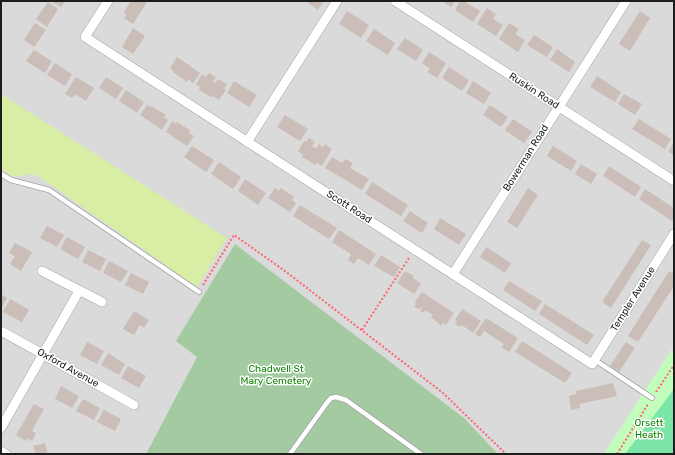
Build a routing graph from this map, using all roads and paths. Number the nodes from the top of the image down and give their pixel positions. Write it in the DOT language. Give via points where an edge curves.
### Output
graph roads {
  1 [pos="108,1"];
  2 [pos="337,1"];
  3 [pos="395,1"];
  4 [pos="626,1"];
  5 [pos="558,106"];
  6 [pos="247,142"];
  7 [pos="1,174"];
  8 [pos="674,181"];
  9 [pos="674,234"];
  10 [pos="415,250"];
  11 [pos="42,271"];
  12 [pos="453,274"];
  13 [pos="80,292"];
  14 [pos="198,292"];
  15 [pos="102,302"];
  16 [pos="362,330"];
  17 [pos="1,332"];
  18 [pos="44,355"];
  19 [pos="594,362"];
  20 [pos="674,365"];
  21 [pos="652,398"];
  22 [pos="134,405"];
  23 [pos="1,428"];
  24 [pos="1,451"];
  25 [pos="6,454"];
  26 [pos="290,454"];
  27 [pos="421,454"];
  28 [pos="506,454"];
  29 [pos="617,454"];
  1 -- 6 [label="street, Scott Road" via="85,37"];
  2 -- 6 [label="street"];
  3 -- 5 [label="street, Ruskin Road"];
  4 -- 5 [label="street, Bowerman Road"];
  5 -- 8 [label="street, Ruskin Road"];
  5 -- 12 [label="street, Bowerman Road"];
  6 -- 10 [label="street, Scott Road"];
  7 -- 14 [label="lane" via="11,180 49,190"];
  9 -- 19 [label="street, Templer Avenue"];
  10 -- 12 [label="street, Scott Road"];
  10 -- 16 [label="path"];
  11 -- 13 [label="street"];
  12 -- 19 [label="street, Scott Road"];
  13 -- 15 [label="street"];
  13 -- 18 [label="street"];
  14 -- 16 [label="path" via="234,235"];
  16 -- 28 [label="path" via="443,393"];
  17 -- 18 [label="street, Oxford Avenue"];
  18 -- 22 [label="street, Oxford Avenue"];
  18 -- 23 [label="street"];
  19 -- 21 [label="lane"];
  20 -- 21 [label="path"];
  21 -- 29 [label="path"];
  24 -- 25 [label="street"];
  26 -- 27 [label="lane" via="326,404 331,398 336,397 346,400"];
}
